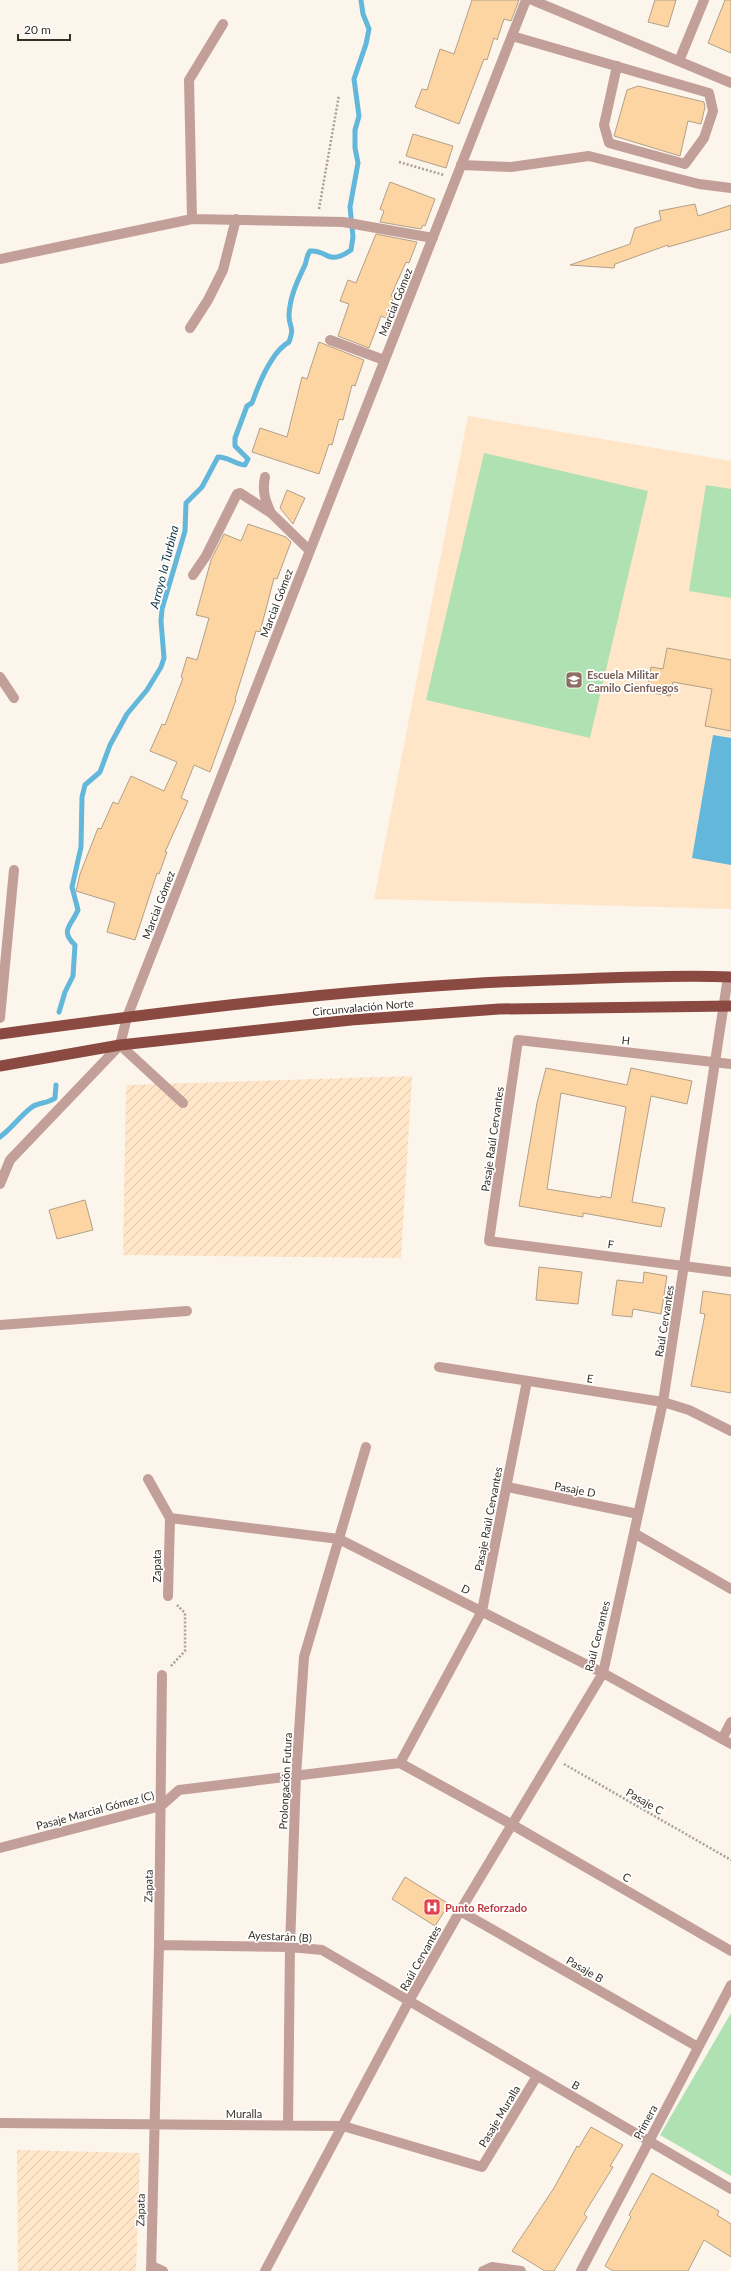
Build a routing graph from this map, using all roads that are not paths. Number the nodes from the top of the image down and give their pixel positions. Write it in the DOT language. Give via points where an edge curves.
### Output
graph roads {
  1 [pos="526,0"];
  2 [pos="532,0"];
  3 [pos="704,0"];
  4 [pos="223,24"];
  5 [pos="512,36"];
  6 [pos="679,61"];
  7 [pos="617,66"];
  8 [pos="731,83"];
  9 [pos="461,165"];
  10 [pos="731,188"];
  11 [pos="192,219"];
  12 [pos="236,219"];
  13 [pos="433,238"];
  14 [pos="0,259"];
  15 [pos="190,328"];
  16 [pos="330,340"];
  17 [pos="384,360"];
  18 [pos="265,477"];
  19 [pos="271,513"];
  20 [pos="309,550"];
  21 [pos="193,575"];
  22 [pos="0,677"];
  23 [pos="14,698"];
  24 [pos="14,870"];
  25 [pos="730,977"];
  26 [pos="727,1006"];
  27 [pos="127,1017"];
  28 [pos="0,1018"];
  29 [pos="0,1034"];
  30 [pos="518,1040"];
  31 [pos="120,1045"];
  32 [pos="714,1062"];
  33 [pos="731,1064"];
  34 [pos="0,1066"];
  35 [pos="183,1103"];
  36 [pos="0,1184"];
  37 [pos="489,1241"];
  38 [pos="685,1266"];
  39 [pos="731,1272"];
  40 [pos="187,1311"];
  41 [pos="0,1325"];
  42 [pos="439,1366"];
  43 [pos="527,1381"];
  44 [pos="663,1402"];
  45 [pos="731,1431"];
  46 [pos="366,1447"];
  47 [pos="148,1479"];
  48 [pos="507,1487"];
  49 [pos="638,1514"];
  50 [pos="170,1518"];
  51 [pos="634,1532"];
  52 [pos="339,1539"];
  53 [pos="731,1589"];
  54 [pos="168,1596"];
  55 [pos="482,1611"];
  56 [pos="603,1673"];
  57 [pos="162,1675"];
  58 [pos="731,1722"];
  59 [pos="727,1741"];
  60 [pos="400,1763"];
  61 [pos="296,1776"];
  62 [pos="161,1806"];
  63 [pos="511,1824"];
  64 [pos="0,1848"];
  65 [pos="460,1911"];
  66 [pos="159,1945"];
  67 [pos="290,1947"];
  68 [pos="731,1951"];
  69 [pos="731,1985"];
  70 [pos="409,2001"];
  71 [pos="698,2047"];
  72 [pos="537,2076"];
  73 [pos="0,2123"];
  74 [pos="154,2125"];
  75 [pos="288,2125"];
  76 [pos="343,2126"];
  77 [pos="648,2141"];
  78 [pos="482,2167"];
  79 [pos="731,2189"];
  80 [pos="151,2268"];
  81 [pos="163,2271"];
  82 [pos="265,2271"];
  83 [pos="483,2271"];
  84 [pos="521,2271"];
  85 [pos="581,2271"];
  1 -- 5 [label="street, Marcial Gómez"];
  2 -- 6 [label="street"];
  3 -- 6 [label="street"];
  4 -- 11 [label="street" via="189,80"];
  5 -- 7 [label="street"];
  5 -- 9 [label="street, Marcial Gómez"];
  6 -- 8 [label="street"];
  7 -- 7 [label="street" via="709,93 713,111 704,138 685,164 609,143 604,125"];
  9 -- 10 [label="street" via="511,167 589,156 699,184"];
  9 -- 13 [label="street, Marcial Gómez"];
  11 -- 12 [label="street"];
  11 -- 14 [label="street"];
  12 -- 13 [label="street" via="343,222"];
  12 -- 15 [label="street" via="223,270"];
  13 -- 17 [label="street, Marcial Gómez"];
  16 -- 17 [label="street"];
  17 -- 20 [label="street, Marcial Gómez"];
  18 -- 19 [label="street" via="265,500"];
  19 -- 20 [label="street"];
  19 -- 21 [label="street" via="243,494 237,494 206,556"];
  20 -- 27 [label="street, Marcial Gómez"];
  22 -- 23 [label="street"];
  24 -- 28 [label="street"];
  25 -- 26 [label="street, Raúl Cervantes"];
  25 -- 27 [label="highway, Circunvalación Norte" via="501,981 352,992"];
  26 -- 31 [label="highway, Circunvalación Norte" via="491,1010 351,1020"];
  26 -- 32 [label="street, Raúl Cervantes"];
  27 -- 29 [label="highway, Circunvalación Norte"];
  27 -- 31 [label="street, Marcial Gómez"];
  30 -- 32 [label="street, H"];
  30 -- 37 [label="street, Pasaje Raúl Cervantes"];
  31 -- 34 [label="highway, Circunvalación Norte"];
  31 -- 35 [label="street"];
  31 -- 36 [label="street, Marcial Gómez" via="10,1160"];
  32 -- 33 [label="street, H"];
  32 -- 38 [label="street, Raúl Cervantes"];
  37 -- 38 [label="street, F"];
  38 -- 39 [label="street, F"];
  38 -- 44 [label="street, Raúl Cervantes"];
  40 -- 41 [label="street"];
  42 -- 43 [label="street, E"];
  43 -- 44 [label="street, E"];
  43 -- 48 [label="street, Pasaje Raúl Cervantes"];
  44 -- 45 [label="street, E" via="689,1410"];
  44 -- 49 [label="street, Raúl Cervantes"];
  46 -- 52 [label="street, Prolongación Futura"];
  47 -- 50 [label="street"];
  48 -- 49 [label="street, Pasaje D"];
  48 -- 55 [label="street, Pasaje Raúl Cervantes"];
  49 -- 51 [label="street, Raúl Cervantes"];
  50 -- 52 [label="street, D"];
  50 -- 54 [label="street, Zapata"];
  51 -- 53 [label="street"];
  51 -- 56 [label="street, Raúl Cervantes"];
  52 -- 55 [label="street, D"];
  52 -- 61 [label="street, Prolongación Futura" via="304,1657"];
  55 -- 56 [label="street, D"];
  55 -- 60 [label="street, Pasaje Raúl Cervantes"];
  56 -- 59 [label="street, D"];
  56 -- 63 [label="street, Raúl Cervantes"];
  57 -- 62 [label="street, Zapata"];
  58 -- 59 [label="street"];
  60 -- 61 [label="street, Pasaje Marcial Gómez (C)"];
  60 -- 63 [label="street"];
  61 -- 62 [label="street, Pasaje Marcial Gómez (C)" via="179,1790"];
  61 -- 67 [label="street, Prolongación Futura"];
  62 -- 64 [label="street, Pasaje Marcial Gómez (C)"];
  62 -- 66 [label="street, Zapata"];
  63 -- 65 [label="street, Raúl Cervantes"];
  63 -- 68 [label="street, C"];
  65 -- 70 [label="street, Raúl Cervantes"];
  65 -- 71 [label="street, Pasaje B"];
  66 -- 67 [label="street, Ayestarán (B)"];
  66 -- 74 [label="street, Zapata"];
  67 -- 70 [label="street, Ayestarán (B)" via="322,1950"];
  67 -- 75 [label="street, Prolongación Futura"];
  69 -- 71 [label="street, Primera"];
  70 -- 72 [label="street, B"];
  70 -- 76 [label="street, Raúl Cervantes"];
  71 -- 77 [label="street, Primera"];
  72 -- 77 [label="street, B"];
  72 -- 78 [label="street, Pasaje Muralla"];
  73 -- 74 [label="street, Muralla"];
  74 -- 75 [label="street, Muralla"];
  74 -- 80 [label="street, Zapata"];
  75 -- 76 [label="street, Muralla"];
  76 -- 78 [label="street, Muralla"];
  76 -- 82 [label="street, Raúl Cervantes"];
  77 -- 79 [label="street, B"];
  77 -- 85 [label="street, Primera"];
  80 -- 81 [label="street"];
  83 -- 84 [label="street" via="492,2267"];
}
